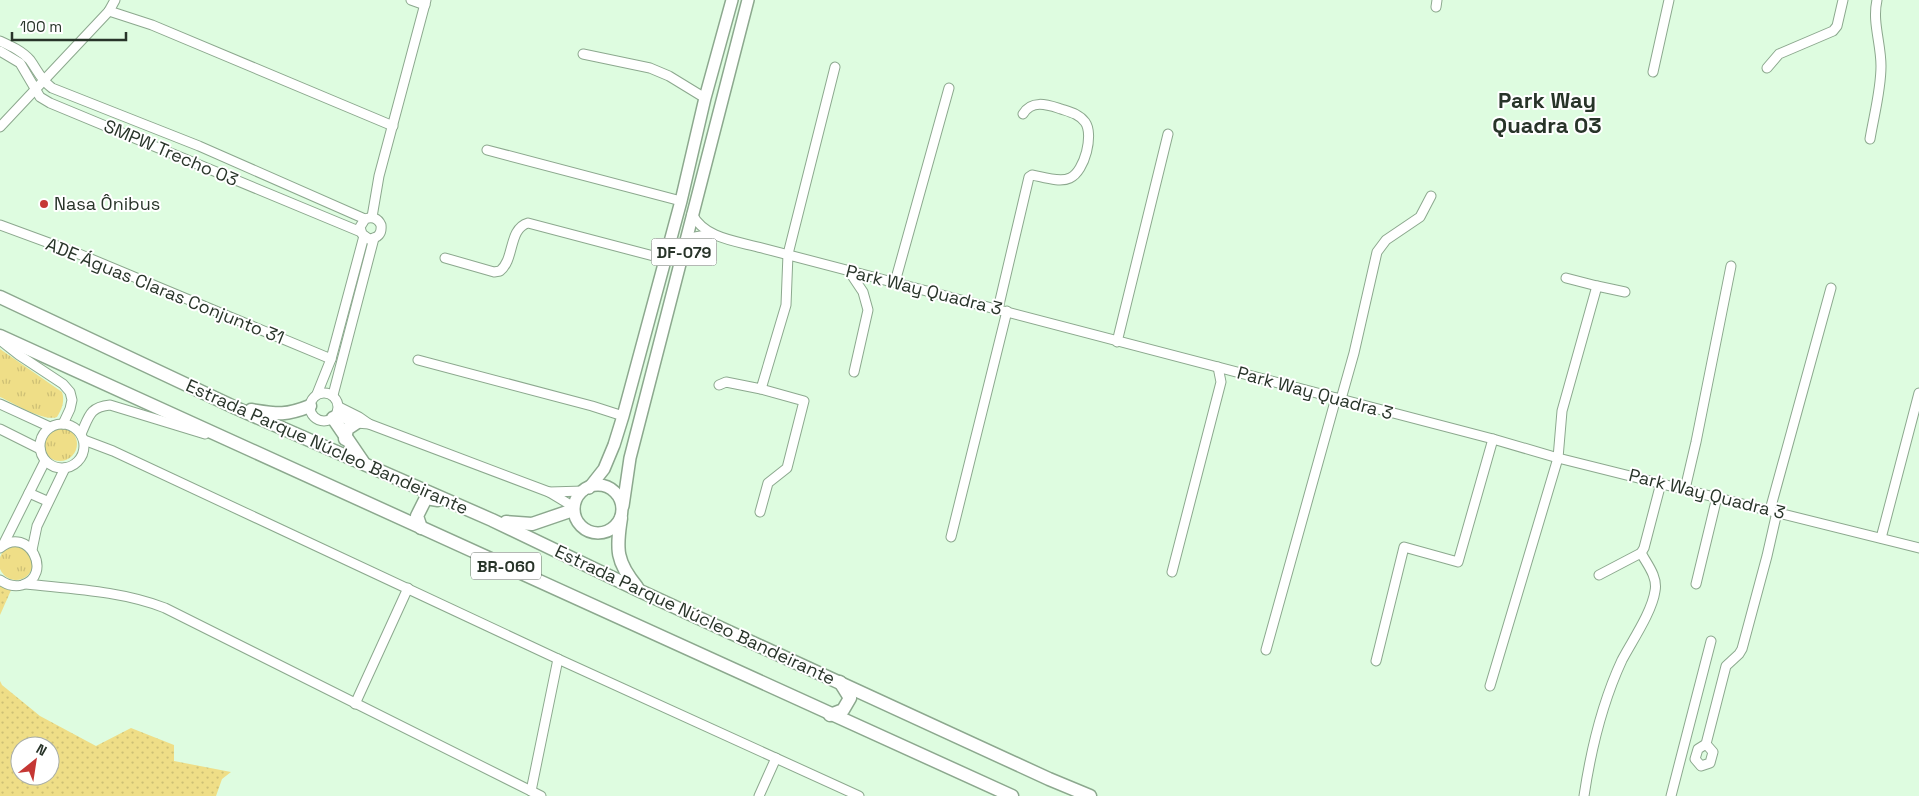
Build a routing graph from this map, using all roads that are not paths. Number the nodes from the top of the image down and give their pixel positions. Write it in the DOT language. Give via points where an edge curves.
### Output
graph roads {
  1 [pos="115,0"];
  2 [pos="411,0"];
  3 [pos="732,0"];
  4 [pos="748,0"];
  5 [pos="1669,0"];
  6 [pos="1843,0"];
  7 [pos="1877,0"];
  8 [pos="426,3"];
  9 [pos="109,11"];
  10 [pos="726,17"];
  11 [pos="743,20"];
  12 [pos="0,41"];
  13 [pos="0,50"];
  14 [pos="583,54"];
  15 [pos="835,67"];
  16 [pos="1767,68"];
  17 [pos="1653,72"];
  18 [pos="42,81"];
  19 [pos="949,88"];
  20 [pos="35,90"];
  21 [pos="705,98"];
  22 [pos="1023,114"];
  23 [pos="126,117"];
  24 [pos="393,126"];
  25 [pos="0,127"];
  26 [pos="119,130"];
  27 [pos="1168,134"];
  28 [pos="1870,139"];
  29 [pos="199,146"];
  30 [pos="486,150"];
  31 [pos="193,162"];
  32 [pos="309,194"];
  33 [pos="1432,196"];
  34 [pos="681,201"];
  35 [pos="302,208"];
  36 [pos="692,214"];
  37 [pos="368,218"];
  38 [pos="0,225"];
  39 [pos="362,234"];
  40 [pos="712,234"];
  41 [pos="374,238"];
  42 [pos="687,241"];
  43 [pos="788,254"];
  44 [pos="445,258"];
  45 [pos="665,259"];
  46 [pos="1731,266"];
  47 [pos="849,271"];
  48 [pos="1566,278"];
  49 [pos="894,282"];
  50 [pos="1597,286"];
  51 [pos="1831,288"];
  52 [pos="1625,292"];
  53 [pos="0,297"];
  54 [pos="1002,310"];
  55 [pos="0,338"];
  56 [pos="1117,342"];
  57 [pos="330,359"];
  58 [pos="418,360"];
  59 [pos="1218,367"];
  60 [pos="1232,371"];
  61 [pos="854,372"];
  62 [pos="1221,382"];
  63 [pos="719,386"];
  64 [pos="761,389"];
  65 [pos="1919,393"];
  66 [pos="317,394"];
  67 [pos="333,395"];
  68 [pos="1338,398"];
  69 [pos="0,404"];
  70 [pos="310,406"];
  71 [pos="236,408"];
  72 [pos="336,414"];
  73 [pos="623,416"];
  74 [pos="356,423"];
  75 [pos="63,424"];
  76 [pos="369,424"];
  77 [pos="50,427"];
  78 [pos="0,430"];
  79 [pos="83,437"];
  80 [pos="345,439"];
  81 [pos="1493,439"];
  82 [pos="232,442"];
  83 [pos="40,449"];
  84 [pos="1558,458"];
  85 [pos="45,461"];
  86 [pos="364,464"];
  87 [pos="65,468"];
  88 [pos="1661,483"];
  89 [pos="1685,488"];
  90 [pos="587,489"];
  91 [pos="549,492"];
  92 [pos="30,493"];
  93 [pos="1717,497"];
  94 [pos="48,501"];
  95 [pos="446,501"];
  96 [pos="573,508"];
  97 [pos="1773,511"];
  98 [pos="622,512"];
  99 [pos="760,512"];
  100 [pos="492,520"];
  101 [pos="421,528"];
  102 [pos="951,537"];
  103 [pos="1881,538"];
  104 [pos="1,547"];
  105 [pos="1919,548"];
  106 [pos="32,550"];
  107 [pos="1641,553"];
  108 [pos="1172,572"];
  109 [pos="1599,575"];
  110 [pos="0,580"];
  111 [pos="26,584"];
  112 [pos="1696,584"];
  113 [pos="408,588"];
  114 [pos="640,591"];
  115 [pos="1711,641"];
  116 [pos="1266,650"];
  117 [pos="558,659"];
  118 [pos="1376,661"];
  119 [pos="840,682"];
  120 [pos="1490,686"];
  121 [pos="355,704"];
  122 [pos="830,715"];
  123 [pos="1706,744"];
  124 [pos="776,758"];
  125 [pos="531,791"];
  126 [pos="541,796"];
  127 [pos="759,796"];
  128 [pos="859,796"];
  129 [pos="1012,796"];
  130 [pos="1090,796"];
  131 [pos="1584,796"];
  132 [pos="1671,796"];
  1 -- 9 [label="street"];
  2 -- 8 [label="street"];
  3 -- 10 [label="main road, DF-079"];
  4 -- 11 [label="main road, DF-079"];
  5 -- 17 [label="street"];
  6 -- 16 [label="street" via="1833,31 1779,54"];
  7 -- 28 [label="street" via="1881,66"];
  8 -- 24 [label="street"];
  9 -- 18 [label="street"];
  9 -- 24 [label="street" via="152,25"];
  10 -- 11 [label="main road" via="738,14"];
  10 -- 21 [label="main road, DF-079"];
  11 -- 36 [label="main road, DF-079"];
  12 -- 18 [label="street" via="21,51"];
  13 -- 20 [label="street, SMPW Trecho 03" via="20,63"];
  14 -- 21 [label="street" via="661,72"];
  15 -- 43 [label="street"];
  18 -- 20 [label="street"];
  18 -- 23 [label="street"];
  19 -- 49 [label="street"];
  20 -- 25 [label="street"];
  20 -- 26 [label="street, SMPW Trecho 03" via="50,103"];
  21 -- 34 [label="main road, DF-079"];
  22 -- 54 [label="street" via="1033,104 1077,114 1089,129 1089,140 1086,154 1072,177 1029,177"];
  23 -- 26 [label="street"];
  23 -- 29 [label="street"];
  24 -- 37 [label="street"];
  26 -- 31 [label="street, SMPW Trecho 03"];
  27 -- 56 [label="street"];
  29 -- 31 [label="street"];
  29 -- 32 [label="street"];
  30 -- 34 [label="street"];
  31 -- 35 [label="street, SMPW Trecho 03"];
  32 -- 35 [label="street"];
  32 -- 37 [label="street"];
  33 -- 68 [label="street" via="1420,217 1386,240 1377,252 1354,353"];
  34 -- 45 [label="main road, DF-079"];
  35 -- 39 [label="street, SMPW Trecho 03"];
  36 -- 40 [label="street, Park Way Quadra 3" via="697,223"];
  36 -- 42 [label="main road, DF-079"];
  37 -- 39 [label="street" via="360,227"];
  37 -- 41 [label="street" via="379,221 381,225 380,233"];
  38 -- 57 [label="street, ADE Águas Claras Conjunto 31" via="88,258"];
  39 -- 41 [label="street"];
  39 -- 57 [label="street"];
  40 -- 42 [label="street, Park Way Quadra 3"];
  40 -- 43 [label="street, Park Way Quadra 3"];
  41 -- 67 [label="street"];
  42 -- 98 [label="main road, DF-079" via="630,458"];
  43 -- 47 [label="street, Park Way Quadra 3"];
  43 -- 64 [label="street" via="786,305"];
  44 -- 45 [label="street" via="500,271 508,262 517,231 528,223"];
  45 -- 73 [label="main road, DF-079"];
  46 -- 89 [label="street"];
  47 -- 49 [label="street, Park Way Quadra 3"];
  47 -- 61 [label="street" via="863,292 868,310"];
  48 -- 50 [label="street"];
  49 -- 54 [label="street, Park Way Quadra 3"];
  50 -- 52 [label="street"];
  50 -- 84 [label="street" via="1562,410"];
  51 -- 97 [label="street"];
  53 -- 71 [label="highway, Estrada Parque Núcleo Bandeirante / BR-060"];
  54 -- 56 [label="street, Park Way Quadra 3"];
  54 -- 102 [label="street"];
  55 -- 75 [label="street" via="70,392 72,400"];
  55 -- 82 [label="highway, Estrada Parque Núcleo Bandeirante / BR-060"];
  56 -- 59 [label="street, Park Way Quadra 3"];
  57 -- 66 [label="street"];
  58 -- 73 [label="street"];
  59 -- 60 [label="street, Park Way Quadra 3"];
  59 -- 62 [label="street"];
  60 -- 62 [label="street"];
  60 -- 68 [label="street, Park Way Quadra 3"];
  62 -- 108 [label="street"];
  63 -- 64 [label="street" via="726,382"];
  64 -- 99 [label="street" via="804,401 787,468 768,483"];
  65 -- 103 [label="street"];
  66 -- 67 [label="street"];
  66 -- 70 [label="street"];
  67 -- 72 [label="street" via="338,402"];
  68 -- 81 [label="street, Park Way Quadra 3"];
  68 -- 116 [label="street"];
  69 -- 77 [label="street"];
  70 -- 71 [label="highway" via="281,414"];
  70 -- 72 [label="street" via="311,414 317,419 325,421"];
  71 -- 86 [label="highway, Estrada Parque Núcleo Bandeirante / BR-060"];
  72 -- 74 [label="street"];
  72 -- 76 [label="street" via="360,417"];
  72 -- 80 [label="highway"];
  73 -- 90 [label="main road, DF-079" via="604,469"];
  74 -- 76 [label="street"];
  74 -- 80 [label="highway" via="347,429"];
  75 -- 77 [label="street"];
  75 -- 79 [label="street" via="77,429"];
  76 -- 91 [label="street"];
  77 -- 83 [label="street" via="42,437"];
  78 -- 83 [label="street"];
  79 -- 82 [label="street" via="90,414 96,407 110,405"];
  79 -- 87 [label="street" via="85,447 81,459"];
  79 -- 113 [label="street"];
  80 -- 86 [label="highway"];
  81 -- 84 [label="street, Park Way Quadra 3"];
  81 -- 118 [label="street" via="1458,562 1404,547"];
  82 -- 101 [label="highway, Estrada Parque Núcleo Bandeirante / BR-060"];
  83 -- 85 [label="street"];
  84 -- 88 [label="street, Park Way Quadra 3"];
  84 -- 120 [label="street"];
  85 -- 87 [label="street" via="57,468"];
  85 -- 92 [label="street"];
  86 -- 95 [label="highway, Estrada Parque Núcleo Bandeirante / BR-060"];
  87 -- 94 [label="street"];
  88 -- 89 [label="street, Park Way Quadra 3"];
  88 -- 107 [label="street"];
  89 -- 93 [label="street, Park Way Quadra 3"];
  90 -- 91 [label="street"];
  90 -- 96 [label="main road, DF-079" via="578,496"];
  90 -- 98 [label="main road" via="602,486 613,490 621,500"];
  91 -- 96 [label="street"];
  92 -- 94 [label="street"];
  92 -- 104 [label="street"];
  93 -- 97 [label="street, Park Way Quadra 3"];
  93 -- 112 [label="street"];
  94 -- 106 [label="street" via="37,526"];
  95 -- 100 [label="highway, Estrada Parque Núcleo Bandeirante / BR-060"];
  95 -- 101 [label="highway" via="426,498 417,516"];
  96 -- 98 [label="main road" via="581,526 597,533 614,528"];
  96 -- 100 [label="highway" via="532,524"];
  97 -- 103 [label="street, Park Way Quadra 3"];
  97 -- 123 [label="street" via="1767,556 1742,649 1726,666"];
  98 -- 114 [label="highway" via="619,557 627,575"];
  100 -- 114 [label="highway, Estrada Parque Núcleo Bandeirante / BR-060"];
  101 -- 122 [label="highway, Estrada Parque Núcleo Bandeirante / BR-060"];
  103 -- 105 [label="street, Park Way Quadra 3"];
  104 -- 106 [label="street" via="14,542"];
  106 -- 111 [label="street" via="36,557 36,572"];
  107 -- 109 [label="street"];
  107 -- 131 [label="street" via="1656,581 1655,592 1604,704"];
  110 -- 111 [label="street" via="13,586"];
  111 -- 121 [label="street" via="146,600"];
  113 -- 117 [label="street"];
  113 -- 121 [label="street"];
  114 -- 119 [label="highway, Estrada Parque Núcleo Bandeirante / BR-060"];
  115 -- 132 [label="street"];
  117 -- 124 [label="street"];
  117 -- 125 [label="street"];
  119 -- 122 [label="highway" via="850,698 843,710"];
  119 -- 130 [label="highway, Estrada Parque Núcleo Bandeirante / BR-060"];
  121 -- 125 [label="street"];
  122 -- 129 [label="highway, Estrada Parque Núcleo Bandeirante / BR-060"];
  124 -- 127 [label="street"];
  124 -- 128 [label="street"];
  125 -- 126 [label="street"];
}
